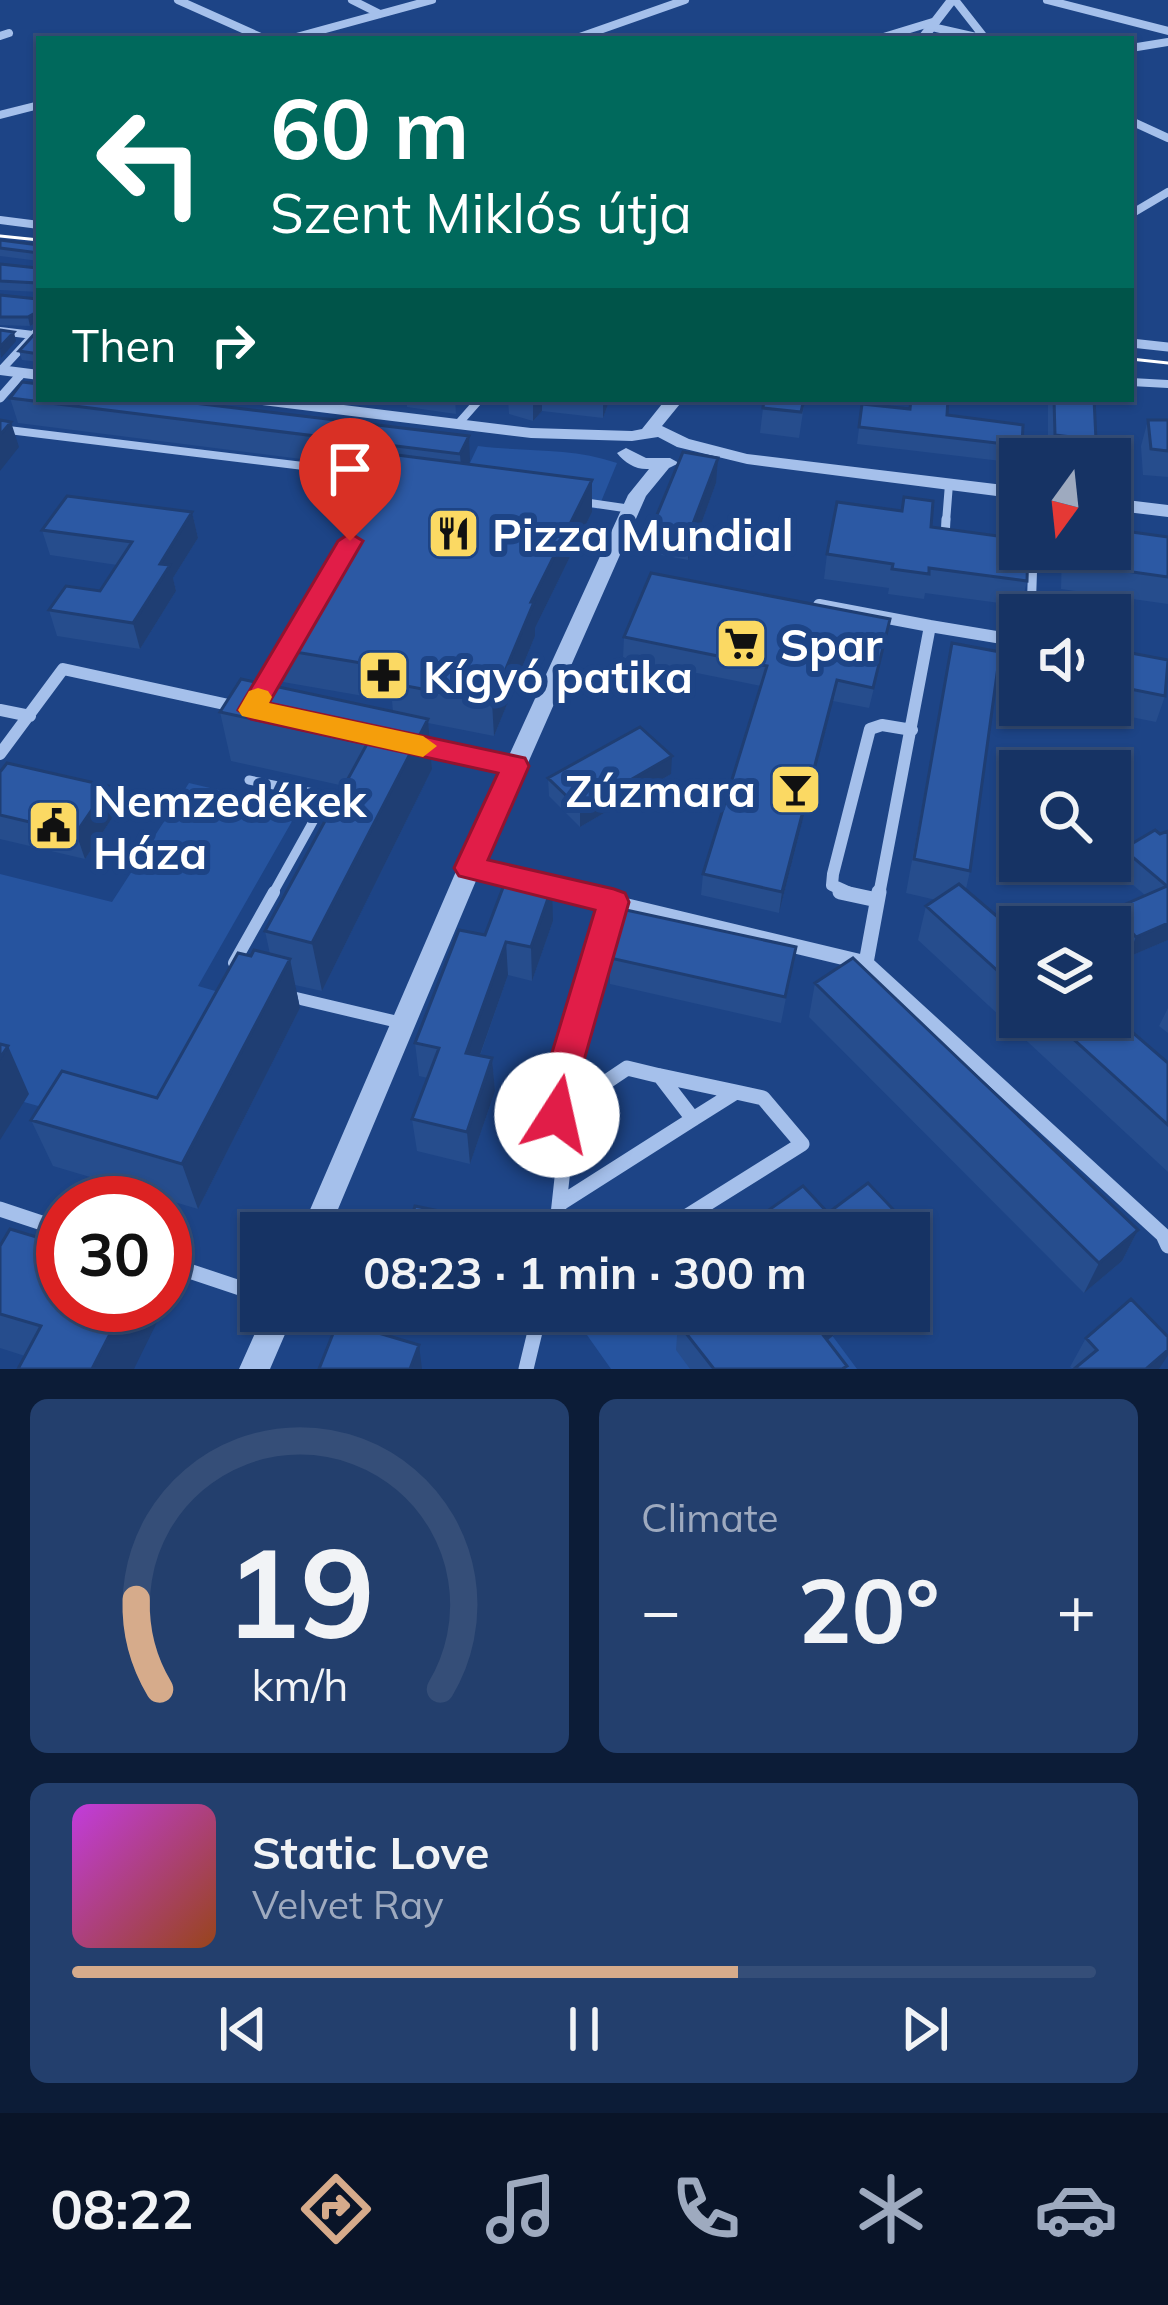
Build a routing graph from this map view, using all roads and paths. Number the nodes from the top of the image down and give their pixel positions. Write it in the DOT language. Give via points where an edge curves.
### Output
graph roads {
  1 [pos="178,0"];
  2 [pos="352,0"];
  3 [pos="433,0"];
  4 [pos="685,0"];
  5 [pos="953,0"];
  6 [pos="1047,0"];
  7 [pos="381,15"];
  8 [pos="934,24"];
  9 [pos="1168,31"];
  10 [pos="258,36"];
  11 [pos="300,36"];
  12 [pos="583,36"];
  13 [pos="888,36"];
  14 [pos="924,36"];
  15 [pos="975,36"];
  16 [pos="983,36"];
  17 [pos="1168,42"];
  18 [pos="1134,48"];
  19 [pos="36,106"];
  20 [pos="0,115"];
  21 [pos="1134,122"];
  22 [pos="1168,138"];
  23 [pos="1168,192"];
  24 [pos="1134,212"];
  25 [pos="0,220"];
  26 [pos="36,225"];
  27 [pos="0,331"];
  28 [pos="36,332"];
  29 [pos="1134,343"];
  30 [pos="1168,347"];
  31 [pos="1,370"];
  32 [pos="30,374"];
  33 [pos="1134,382"];
  34 [pos="1168,384"];
  35 [pos="0,398"];
  36 [pos="278,402"];
  37 [pos="478,402"];
  38 [pos="673,402"];
  39 [pos="676,402"];
  40 [pos="458,424"];
  41 [pos="0,429"];
  42 [pos="635,445"];
  43 [pos="673,451"];
  44 [pos="395,477"];
  45 [pos="950,484"];
  46 [pos="380,490"];
  47 [pos="999,490"];
  48 [pos="578,501"];
  49 [pos="634,502"];
  50 [pos="1131,507"];
  51 [pos="1168,512"];
  52 [pos="944,545"];
  53 [pos="796,601"];
  54 [pos="930,626"];
  55 [pos="296,636"];
  56 [pos="999,637"];
  57 [pos="0,710"];
  58 [pos="251,710"];
  59 [pos="273,714"];
  60 [pos="30,716"];
  61 [pos="912,730"];
  62 [pos="404,742"];
  63 [pos="0,754"];
  64 [pos="515,766"];
  65 [pos="249,780"];
  66 [pos="470,868"];
  67 [pos="877,900"];
  68 [pos="614,902"];
  69 [pos="866,963"];
  70 [pos="236,980"];
  71 [pos="284,995"];
  72 [pos="403,1024"];
  73 [pos="660,1076"];
  74 [pos="736,1092"];
  75 [pos="557,1115"];
  76 [pos="693,1120"];
  77 [pos="561,1202"];
  78 [pos="0,1209"];
  79 [pos="323,1212"];
  80 [pos="559,1212"];
  81 [pos="694,1212"];
  82 [pos="36,1221"];
  83 [pos="1166,1239"];
  84 [pos="192,1272"];
  85 [pos="240,1288"];
  86 [pos="271,1332"];
  87 [pos="535,1332"];
  88 [pos="254,1369"];
  89 [pos="526,1369"];
  1 -- 10 [label="street"];
  2 -- 7 [label="street"];
  3 -- 7 [label="street"];
  4 -- 12 [label="street"];
  5 -- 8 [label="street"];
  5 -- 16 [label="street"];
  6 -- 9 [label="street"];
  7 -- 11 [label="street"];
  8 -- 13 [label="street"];
  8 -- 14 [label="street"];
  8 -- 15 [label="street"];
  17 -- 18 [label="street"];
  19 -- 20 [label="street"];
  21 -- 22 [label="street"];
  23 -- 24 [label="street"];
  25 -- 26 [label="street"];
  27 -- 28 [label="lane"];
  28 -- 31 [label="lane"];
  29 -- 30 [label="street"];
  31 -- 32 [label="street"];
  32 -- 35 [label="street"];
  33 -- 34 [label="lane"];
  36 -- 40 [label="street"];
  37 -- 40 [label="lane"];
  38 -- 42 [label="street"];
  39 -- 43 [label="street"];
  40 -- 42 [label="street"];
  41 -- 44 [label="lane"];
  42 -- 43 [label="street"];
  42 -- 43 [label="street"];
  42 -- 49 [label="street"];
  43 -- 45 [label="street"];
  43 -- 49 [label="street"];
  44 -- 46 [label="street"];
  45 -- 47 [label="street"];
  45 -- 52 [label="lane"];
  48 -- 49 [label="lane"];
  49 -- 64 [label="street"];
  50 -- 51 [label="street"];
  53 -- 54 [label="street"];
  54 -- 56 [label="street"];
  54 -- 61 [label="street"];
  55 -- 58 [label="street"];
  57 -- 60 [label="street"];
  58 -- 59 [label="street"];
  58 -- 60 [label="street" via="63,669"];
  60 -- 63 [label="street"];
  61 -- 67 [label="street"];
  61 -- 67 [label="street" via="870,729 833,874 840,892"];
  62 -- 64 [label="street"];
  64 -- 66 [label="street"];
  65 -- 70 [label="lane" via="325,800 234,963"];
  66 -- 68 [label="street"];
  66 -- 72 [label="street"];
  67 -- 69 [label="street"];
  68 -- 69 [label="street"];
  68 -- 75 [label="street" via="581,999"];
  69 -- 83 [label="street"];
  71 -- 72 [label="lane"];
  72 -- 79 [label="street"];
  73 -- 74 [label="street"];
  73 -- 75 [label="street" via="627,1068"];
  73 -- 76 [label="street"];
  74 -- 76 [label="street"];
  74 -- 81 [label="street" via="763,1098 802,1144"];
  75 -- 77 [label="street"];
  76 -- 77 [label="street"];
  77 -- 80 [label="street"];
  78 -- 82 [label="street"];
  84 -- 85 [label="street"];
  86 -- 88 [label="street"];
  87 -- 89 [label="street"];
}
